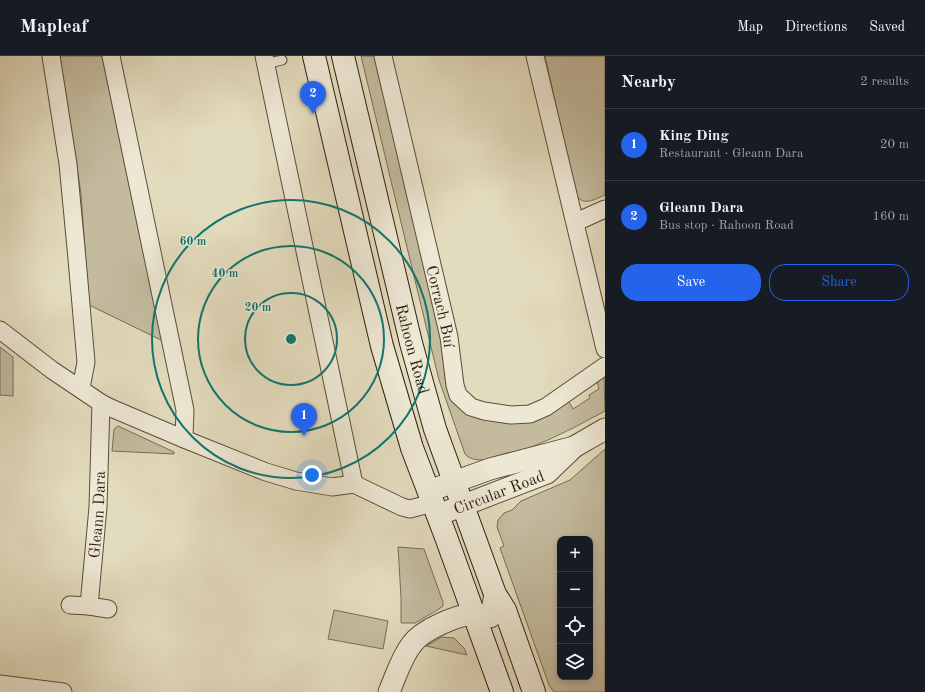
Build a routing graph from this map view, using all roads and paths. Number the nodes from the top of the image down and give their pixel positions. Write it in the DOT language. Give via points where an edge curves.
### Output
graph roads {
  1 [pos="51,56"];
  2 [pos="111,56"];
  3 [pos="314,56"];
  4 [pos="343,56"];
  5 [pos="383,56"];
  6 [pos="535,56"];
  7 [pos="264,60"];
  8 [pos="282,60"];
  9 [pos="605,210"];
  10 [pos="576,222"];
  11 [pos="0,330"];
  12 [pos="605,349"];
  13 [pos="605,366"];
  14 [pos="81,388"];
  15 [pos="101,403"];
  16 [pos="605,429"];
  17 [pos="184,439"];
  18 [pos="574,447"];
  19 [pos="454,482"];
  20 [pos="354,484"];
  21 [pos="433,503"];
  22 [pos="463,506"];
  23 [pos="495,594"];
  24 [pos="70,605"];
  25 [pos="89,606"];
  26 [pos="108,609"];
  27 [pos="473,614"];
  28 [pos="0,684"];
  29 [pos="63,692"];
  30 [pos="389,692"];
  31 [pos="502,692"];
  32 [pos="534,692"];
  1 -- 14 [label="street" via="68,164 76,248 86,362"];
  2 -- 17 [label="street" via="185,410"];
  3 -- 21 [label="main road, Rahoon Road" via="382,346 412,448"];
  4 -- 19 [label="main road, Rahoon Road" via="411,343 434,429"];
  5 -- 13 [label="street, Corrach Buí" via="449,337 458,396 471,407 484,411 511,415 530,414 546,408"];
  6 -- 10 [label="street"];
  7 -- 8 [label="lane"];
  7 -- 20 [label="street"];
  9 -- 10 [label="street"];
  10 -- 12 [label="street"];
  11 -- 14 [label="street" via="52,370"];
  14 -- 15 [label="street"];
  15 -- 17 [label="street"];
  15 -- 25 [label="street, Gleann Dara" via="98,507"];
  16 -- 18 [label="street, Circular Road"];
  17 -- 20 [label="street" via="258,469 296,481 332,487"];
  18 -- 19 [label="street, Circular Road" via="490,469"];
  18 -- 22 [label="street, Circular Road" via="547,473"];
  19 -- 21 [label="street, Circular Road"];
  19 -- 22 [label="main road, Rahoon Road"];
  20 -- 21 [label="street" via="410,509"];
  21 -- 22 [label="street, Circular Road"];
  21 -- 27 [label="main road, Rahoon Road"];
  22 -- 23 [label="main road, Rahoon Road"];
  23 -- 27 [label="street, Rahoon Road" via="494,614 490,617"];
  23 -- 32 [label="main road" via="506,610"];
  24 -- 25 [label="street"];
  25 -- 26 [label="street"];
  27 -- 30 [label="street, Rahoon Road" via="449,620 411,644"];
  27 -- 31 [label="main road"];
  28 -- 29 [label="street"];
}
